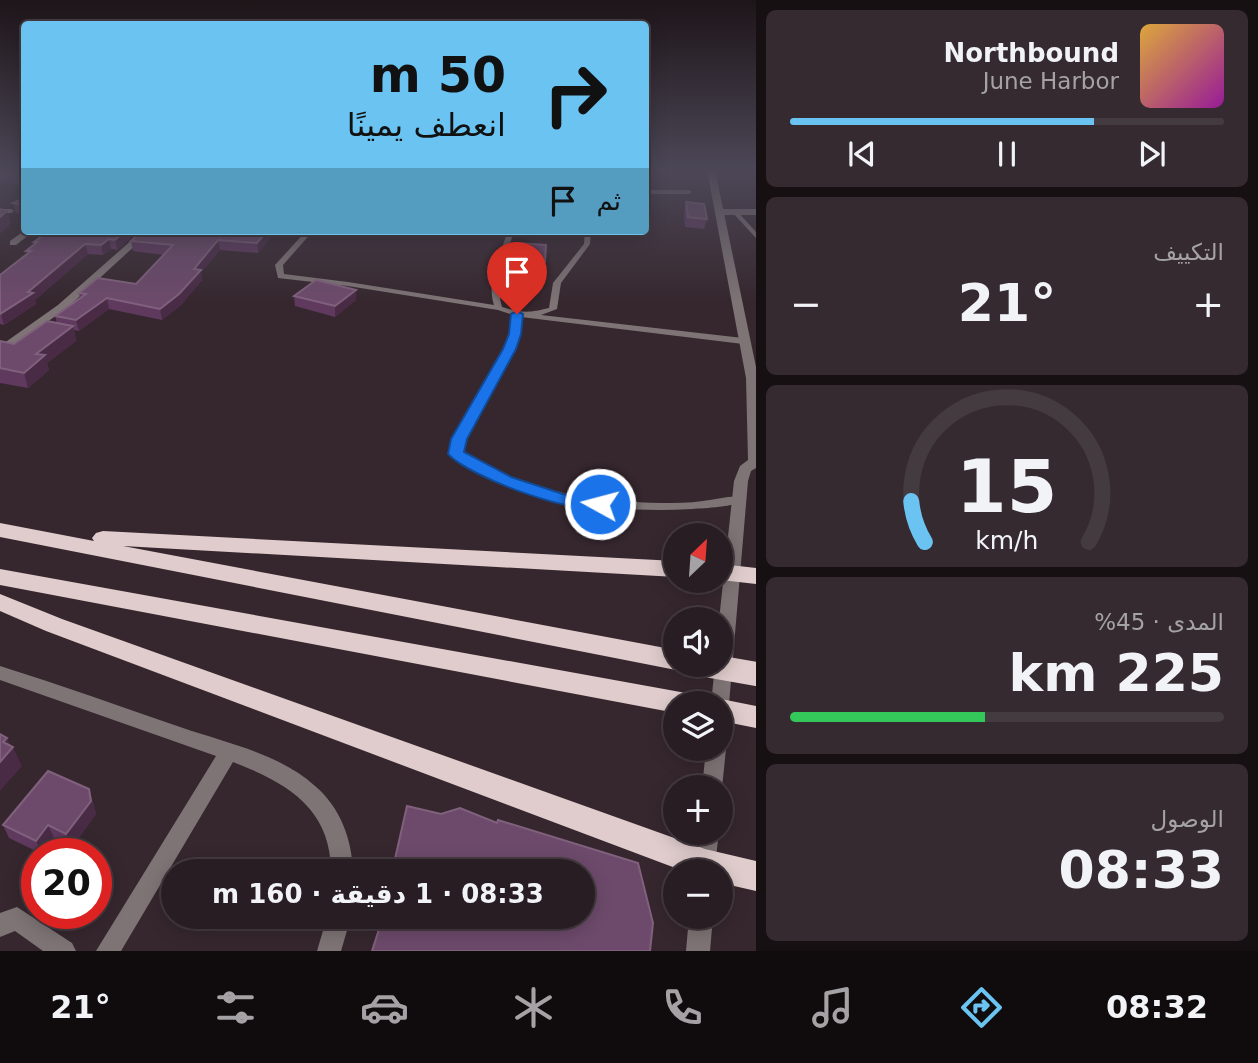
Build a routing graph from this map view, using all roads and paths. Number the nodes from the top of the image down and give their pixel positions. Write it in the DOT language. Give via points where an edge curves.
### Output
graph roads {
  1 [pos="719,214"];
  2 [pos="737,214"];
  3 [pos="24,235"];
  4 [pos="143,235"];
  5 [pos="306,235"];
  6 [pos="510,235"];
  7 [pos="588,235"];
  8 [pos="756,236"];
  9 [pos="12,243"];
  10 [pos="499,308"];
  11 [pos="517,314"];
  12 [pos="743,341"];
  13 [pos="0,351"];
  14 [pos="755,462"];
  15 [pos="739,500"];
  16 [pos="0,529"];
  17 [pos="733,536"];
  18 [pos="663,568"];
  19 [pos="733,573"];
  20 [pos="756,576"];
  21 [pos="0,577"];
  22 [pos="726,593"];
  23 [pos="0,602"];
  24 [pos="663,657"];
  25 [pos="733,670"];
  26 [pos="0,673"];
  27 [pos="756,674"];
  28 [pos="721,691"];
  29 [pos="663,700"];
  30 [pos="733,712"];
  31 [pos="756,717"];
  32 [pos="229,752"];
  33 [pos="340,859"];
  34 [pos="681,859"];
  35 [pos="733,872"];
  36 [pos="756,876"];
  37 [pos="0,925"];
  38 [pos="336,929"];
  39 [pos="700,929"];
  40 [pos="64,951"];
  41 [pos="108,951"];
  42 [pos="329,951"];
  43 [pos="698,951"];
  1 -- 12 [label="street"];
  2 -- 8 [label="lane"];
  3 -- 9 [label="street"];
  4 -- 13 [label="street" via="62,307"];
  5 -- 10 [label="lane" via="279,265 281,276"];
  6 -- 10 [label="lane" via="497,278"];
  7 -- 11 [label="lane" via="587,244 557,283 553,309"];
  10 -- 11 [label="lane"];
  11 -- 12 [label="lane"];
  11 -- 15 [label="lane" via="510,349 459,439 456,454 505,481 562,499 660,505"];
  12 -- 14 [label="street" via="752,378"];
  14 -- 15 [label="street" via="745,469"];
  15 -- 17 [label="street"];
  16 -- 18 [label="highway" via="134,541"];
  16 -- 24 [label="highway"];
  19 -- 20 [label="highway"];
  21 -- 29 [label="highway"];
  22 -- 28 [label="street"];
  23 -- 34 [label="highway"];
  25 -- 27 [label="highway, bridge"];
  26 -- 32 [label="street"];
  30 -- 31 [label="highway"];
  32 -- 33 [label="street" via="276,773 317,801 334,830"];
  32 -- 41 [label="street"];
  35 -- 36 [label="highway"];
  37 -- 40 [label="street" via="17,919"];
  38 -- 42 [label="street"];
  39 -- 43 [label="street"];
}
